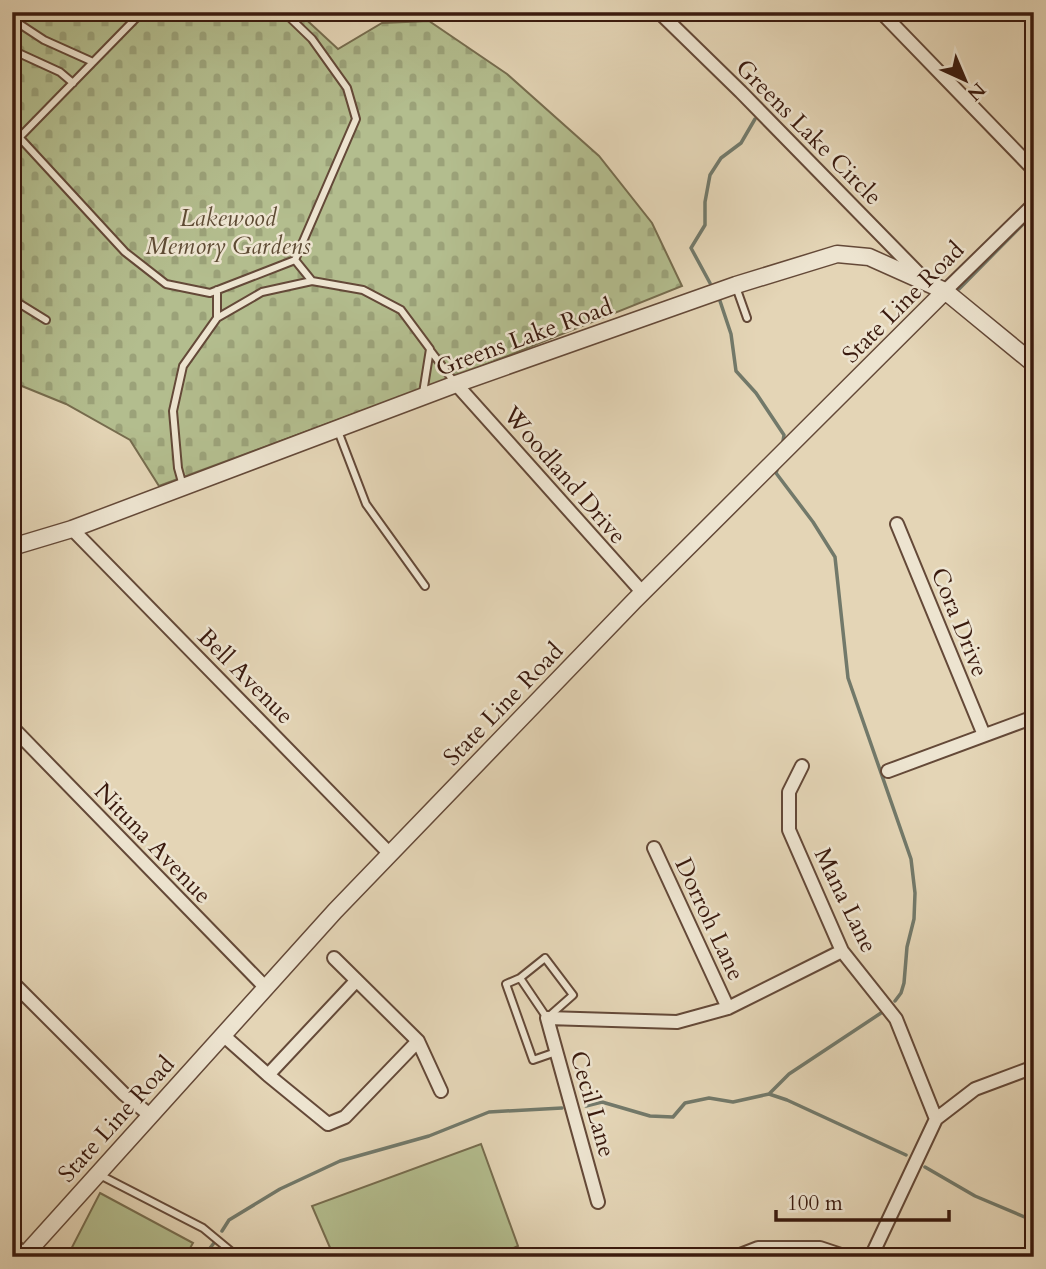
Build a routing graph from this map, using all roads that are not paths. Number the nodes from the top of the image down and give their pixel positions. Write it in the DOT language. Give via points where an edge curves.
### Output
graph roads {
  1 [pos="142,12"];
  2 [pos="284,12"];
  3 [pos="659,12"];
  4 [pos="881,12"];
  5 [pos="12,19"];
  6 [pos="12,50"];
  7 [pos="93,62"];
  8 [pos="73,83"];
  9 [pos="19,138"];
  10 [pos="12,145"];
  11 [pos="1034,170"];
  12 [pos="1034,204"];
  13 [pos="295,260"];
  14 [pos="312,281"];
  15 [pos="928,283"];
  16 [pos="736,285"];
  17 [pos="217,290"];
  18 [pos="945,291"];
  19 [pos="12,299"];
  20 [pos="217,318"];
  21 [pos="747,318"];
  22 [pos="46,320"];
  23 [pos="430,349"];
  24 [pos="1034,364"];
  25 [pos="456,384"];
  26 [pos="422,399"];
  27 [pos="338,430"];
  28 [pos="183,486"];
  29 [pos="897,524"];
  30 [pos="72,529"];
  31 [pos="12,547"];
  32 [pos="425,586"];
  33 [pos="643,593"];
  34 [pos="1034,717"];
  35 [pos="13,729"];
  36 [pos="984,735"];
  37 [pos="802,766"];
  38 [pos="888,771"];
  39 [pos="654,848"];
  40 [pos="390,854"];
  41 [pos="842,951"];
  42 [pos="334,958"];
  43 [pos="520,978"];
  44 [pos="356,981"];
  45 [pos="12,982"];
  46 [pos="265,987"];
  47 [pos="728,1008"];
  48 [pos="547,1018"];
  49 [pos="223,1035"];
  50 [pos="418,1041"];
  51 [pos="556,1052"];
  52 [pos="1034,1068"];
  53 [pos="268,1075"];
  54 [pos="441,1091"];
  55 [pos="151,1116"];
  56 [pos="936,1119"];
  57 [pos="97,1174"];
  58 [pos="598,1202"];
  59 [pos="12,1243"];
  60 [pos="23,1256"];
  61 [pos="237,1257"];
  62 [pos="735,1257"];
  63 [pos="847,1257"];
  64 [pos="871,1257"];
  1 -- 7 [label="lane"];
  2 -- 13 [label="lane" via="312,39 347,88 356,119"];
  3 -- 15 [label="street, Greens Lake Circle"];
  4 -- 11 [label="street"];
  5 -- 7 [label="lane" via="44,40"];
  6 -- 8 [label="lane" via="61,72"];
  7 -- 8 [label="lane"];
  8 -- 9 [label="lane"];
  9 -- 10 [label="lane"];
  9 -- 17 [label="lane" via="125,253 166,284 210,293"];
  12 -- 18 [label="street, State Line Road"];
  13 -- 14 [label="lane"];
  13 -- 17 [label="lane"];
  14 -- 20 [label="lane" via="262,292"];
  14 -- 23 [label="lane" via="363,290 401,310"];
  15 -- 16 [label="street, Greens Lake Road" via="869,257 837,254"];
  15 -- 18 [label="street, Greens Lake Road"];
  16 -- 21 [label="lane"];
  16 -- 25 [label="street, Greens Lake Road"];
  17 -- 20 [label="lane"];
  18 -- 24 [label="street, Greens Lake Road"];
  18 -- 33 [label="street, State Line Road"];
  19 -- 22 [label="lane"];
  20 -- 28 [label="lane" via="183,366 173,411"];
  23 -- 25 [label="lane"];
  23 -- 26 [label="lane"];
  25 -- 26 [label="street, Greens Lake Road"];
  25 -- 33 [label="street, Woodland Drive"];
  26 -- 27 [label="street, Greens Lake Road"];
  27 -- 28 [label="street, Greens Lake Road"];
  27 -- 32 [label="lane" via="366,504"];
  28 -- 30 [label="street, Greens Lake Road"];
  29 -- 36 [label="street, Cora Drive"];
  30 -- 31 [label="street, Greens Lake Road"];
  30 -- 40 [label="street, Bell Avenue"];
  33 -- 40 [label="street, State Line Road"];
  34 -- 36 [label="street"];
  35 -- 46 [label="street, Nituna Avenue"];
  36 -- 38 [label="street"];
  37 -- 41 [label="street, Mana Lane" via="789,792 789,831"];
  39 -- 47 [label="street, Dorroh Lane"];
  40 -- 46 [label="street, State Line Road"];
  41 -- 47 [label="street"];
  41 -- 56 [label="street, Mana Lane" via="896,1020"];
  42 -- 44 [label="street"];
  43 -- 48 [label="lane"];
  43 -- 48 [label="lane" via="545,958 573,995"];
  43 -- 51 [label="lane" via="506,984 533,1060"];
  44 -- 50 [label="street"];
  44 -- 53 [label="street"];
  45 -- 55 [label="street"];
  46 -- 49 [label="street, State Line Road"];
  47 -- 48 [label="street" via="677,1021"];
  48 -- 51 [label="street, Cecil Lane"];
  49 -- 53 [label="street"];
  49 -- 55 [label="street, State Line Road"];
  50 -- 53 [label="street" via="345,1117 328,1124"];
  50 -- 54 [label="street"];
  51 -- 58 [label="street, Cecil Lane"];
  52 -- 56 [label="street" via="975,1089"];
  55 -- 57 [label="street, State Line Road"];
  56 -- 64 [label="street"];
  57 -- 60 [label="street, State Line Road"];
  57 -- 61 [label="lane" via="203,1228"];
  59 -- 60 [label="street"];
  62 -- 63 [label="street" via="758,1248 820,1248"];
}
